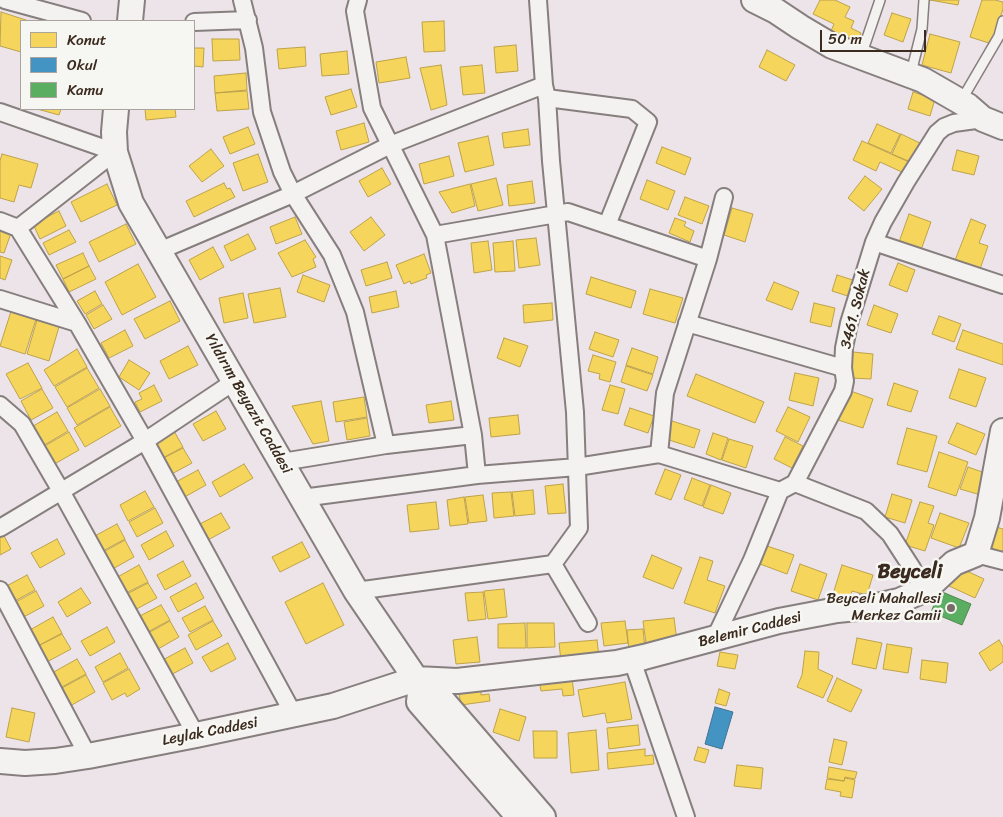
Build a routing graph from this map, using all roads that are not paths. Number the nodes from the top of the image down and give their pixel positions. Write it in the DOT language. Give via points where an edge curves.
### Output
graph roads {
  1 [pos="5,0"];
  2 [pos="132,0"];
  3 [pos="242,0"];
  4 [pos="358,0"];
  5 [pos="538,0"];
  6 [pos="754,0"];
  7 [pos="880,0"];
  8 [pos="924,0"];
  9 [pos="78,20"];
  10 [pos="130,20"];
  11 [pos="248,20"];
  12 [pos="195,22"];
  13 [pos="1003,22"];
  14 [pos="861,56"];
  15 [pos="911,75"];
  16 [pos="546,91"];
  17 [pos="961,101"];
  18 [pos="116,110"];
  19 [pos="0,112"];
  20 [pos="993,123"];
  21 [pos="390,145"];
  22 [pos="115,152"];
  23 [pos="293,194"];
  24 [pos="724,197"];
  25 [pos="556,214"];
  26 [pos="0,221"];
  27 [pos="607,225"];
  28 [pos="18,228"];
  29 [pos="435,235"];
  30 [pos="874,242"];
  31 [pos="159,251"];
  32 [pos="708,259"];
  33 [pos="1003,284"];
  34 [pos="0,299"];
  35 [pos="77,323"];
  36 [pos="687,323"];
  37 [pos="843,368"];
  38 [pos="235,381"];
  39 [pos="0,404"];
  40 [pos="1003,431"];
  41 [pos="473,435"];
  42 [pos="145,440"];
  43 [pos="386,445"];
  44 [pos="659,454"];
  45 [pos="282,462"];
  46 [pos="577,467"];
  47 [pos="477,475"];
  48 [pos="795,484"];
  49 [pos="61,491"];
  50 [pos="780,491"];
  51 [pos="302,498"];
  52 [pos="0,528"];
  53 [pos="976,554"];
  54 [pos="1003,561"];
  55 [pos="554,564"];
  56 [pos="0,590"];
  57 [pos="923,590"];
  58 [pos="356,591"];
  59 [pos="7,616"];
  60 [pos="588,623"];
  61 [pos="716,638"];
  62 [pos="632,660"];
  63 [pos="419,682"];
  64 [pos="294,715"];
  65 [pos="196,735"];
  66 [pos="88,756"];
  67 [pos="0,761"];
  68 [pos="518,817"];
  69 [pos="543,817"];
  70 [pos="686,817"];
  1 -- 9 [label="street"];
  2 -- 10 [label="street"];
  3 -- 11 [label="street"];
  4 -- 21 [label="street" via="355,11 372,108"];
  5 -- 16 [label="street"];
  6 -- 14 [label="street" via="832,46"];
  7 -- 14 [label="lane"];
  8 -- 15 [label="lane" via="922,29"];
  11 -- 12 [label="street"];
  11 -- 23 [label="street" via="262,112 282,172"];
  13 -- 17 [label="lane" via="999,36"];
  14 -- 15 [label="street"];
  15 -- 17 [label="street"];
  16 -- 21 [label="street"];
  16 -- 25 [label="street"];
  16 -- 27 [label="street" via="632,110 648,122"];
  17 -- 20 [label="street"];
  18 -- 22 [label="street, Yıldırım Beyazıt Caddesi"];
  19 -- 22 [label="street"];
  20 -- 30 [label="street, 3461. Sokak" via="954,123 937,133"];
  21 -- 23 [label="street"];
  21 -- 29 [label="street"];
  22 -- 28 [label="street"];
  22 -- 31 [label="street, Yıldırım Beyazıt Caddesi" via="131,203"];
  23 -- 31 [label="street"];
  23 -- 43 [label="street" via="332,255 355,312"];
  24 -- 32 [label="street"];
  25 -- 27 [label="street" via="568,212"];
  25 -- 29 [label="street"];
  25 -- 46 [label="street" via="575,412"];
  26 -- 28 [label="street"];
  27 -- 32 [label="street"];
  28 -- 35 [label="street"];
  29 -- 41 [label="street"];
  30 -- 33 [label="street"];
  30 -- 37 [label="street, 3461. Sokak" via="849,323"];
  31 -- 38 [label="street, Yıldırım Beyazıt Caddesi"];
  32 -- 36 [label="street"];
  34 -- 35 [label="street"];
  35 -- 42 [label="street"];
  36 -- 37 [label="street"];
  36 -- 44 [label="street" via="665,393"];
  37 -- 48 [label="street, 3461. Sokak" via="845,382 842,391"];
  38 -- 42 [label="street"];
  38 -- 45 [label="street, Yıldırım Beyazıt Caddesi"];
  39 -- 49 [label="street" via="22,424"];
  40 -- 53 [label="street" via="987,518"];
  41 -- 43 [label="street"];
  41 -- 47 [label="street"];
  42 -- 49 [label="street"];
  42 -- 64 [label="street"];
  43 -- 45 [label="street"];
  44 -- 46 [label="street"];
  44 -- 50 [label="street"];
  45 -- 51 [label="street, Yıldırım Beyazıt Caddesi"];
  46 -- 47 [label="street"];
  46 -- 55 [label="street" via="579,528"];
  47 -- 51 [label="street"];
  48 -- 50 [label="street"];
  48 -- 57 [label="street" via="866,511 890,534"];
  49 -- 52 [label="street"];
  49 -- 65 [label="street"];
  50 -- 61 [label="street"];
  51 -- 58 [label="street, Yıldırım Beyazıt Caddesi"];
  53 -- 54 [label="street"];
  53 -- 57 [label="street, Belemir Caddesi" via="954,563"];
  55 -- 58 [label="street"];
  55 -- 60 [label="street"];
  56 -- 59 [label="street"];
  57 -- 61 [label="street, Belemir Caddesi" via="899,601 807,615"];
  58 -- 63 [label="street, Yıldırım Beyazıt Caddesi"];
  59 -- 66 [label="street"];
  61 -- 62 [label="street, Belemir Caddesi"];
  62 -- 63 [label="street, Belemir Caddesi" via="457,681"];
  62 -- 70 [label="street"];
  63 -- 64 [label="street, Leylak Caddesi"];
  63 -- 68 [label="street, Yıldırım Beyazıt Caddesi" via="420,702"];
  63 -- 69 [label="street, Yıldırım Beyazıt Caddesi" via="436,693"];
  64 -- 65 [label="street, Leylak Caddesi"];
  65 -- 66 [label="street, Leylak Caddesi"];
  66 -- 67 [label="street, Leylak Caddesi" via="25,763"];
}
